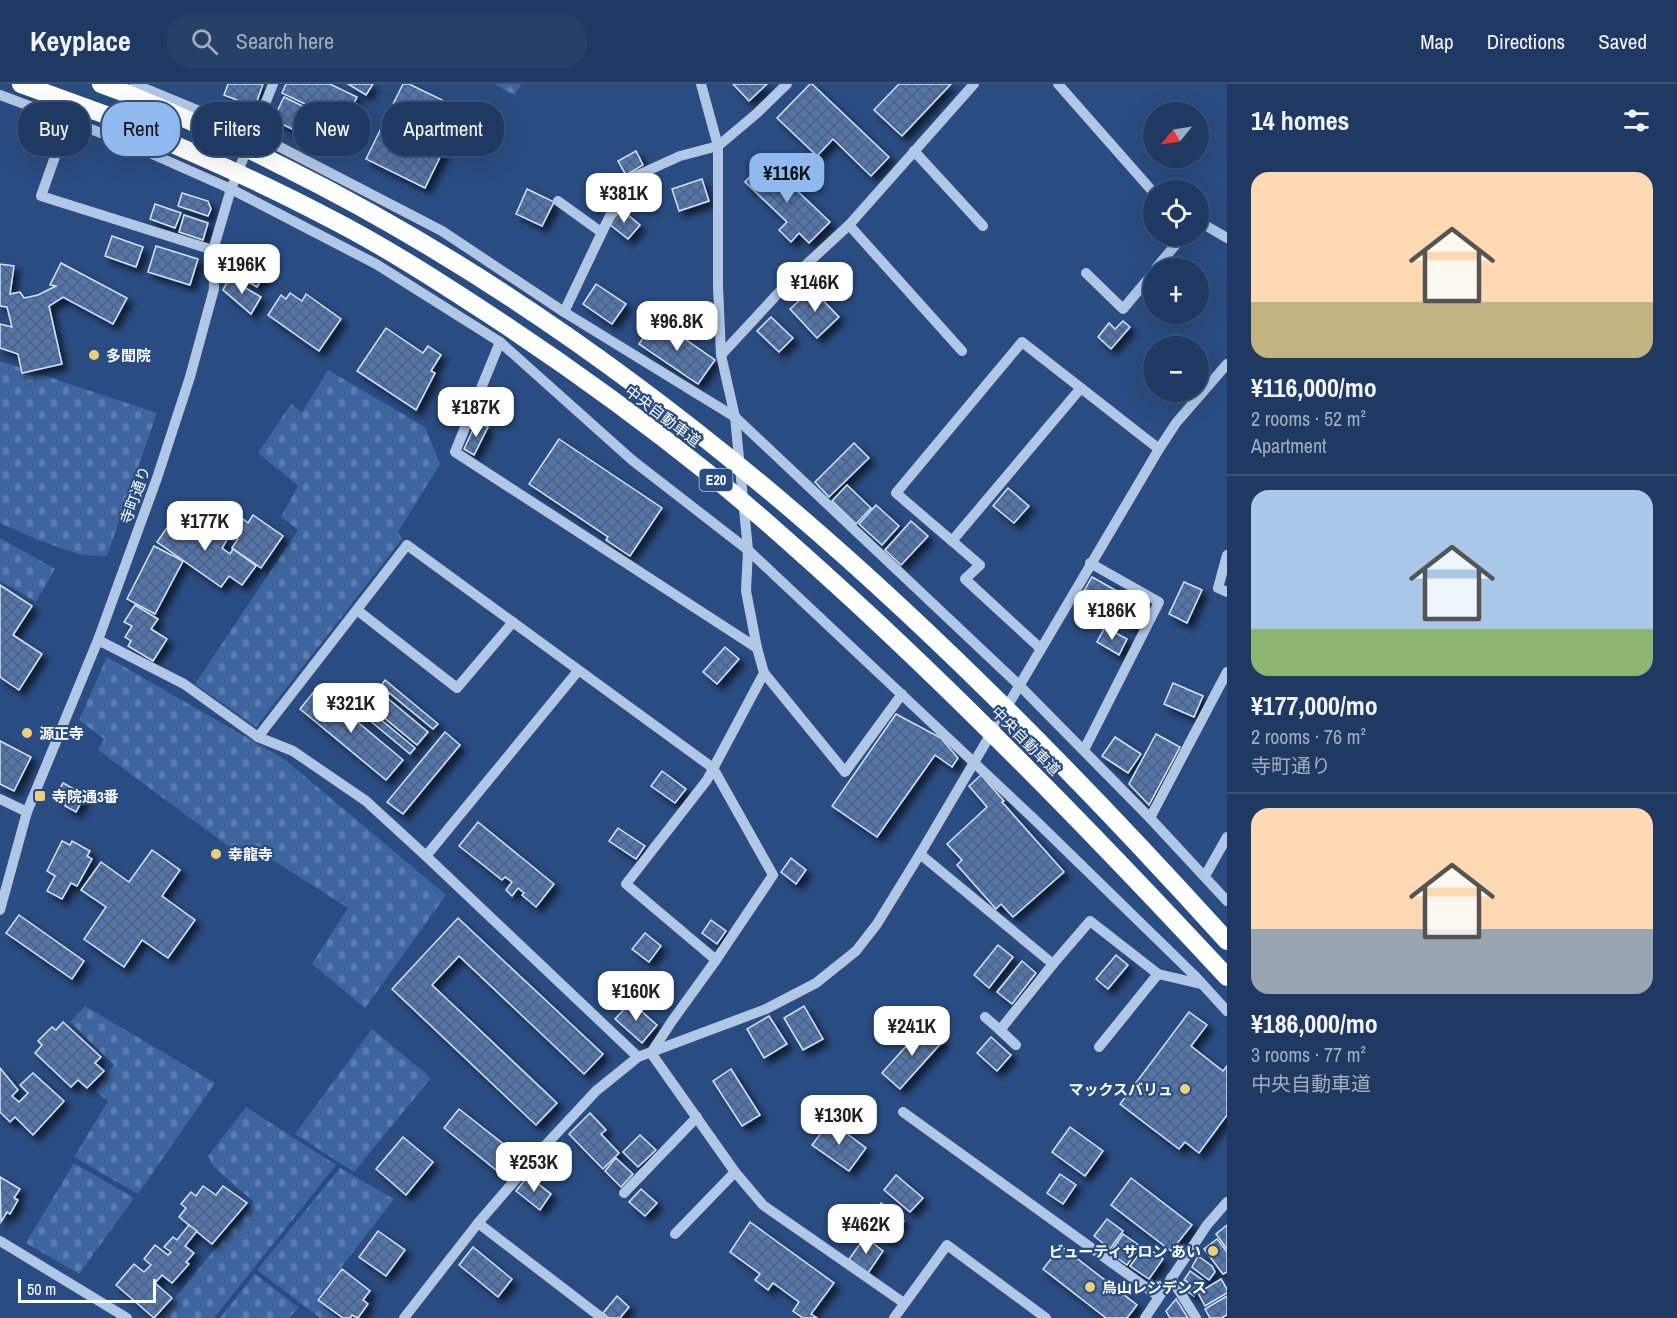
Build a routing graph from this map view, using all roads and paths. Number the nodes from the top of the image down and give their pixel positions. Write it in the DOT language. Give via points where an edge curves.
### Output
graph roads {
  1 [pos="21,84"];
  2 [pos="100,84"];
  3 [pos="134,84"];
  4 [pos="273,84"];
  5 [pos="701,84"];
  6 [pos="786,84"];
  7 [pos="974,84"];
  8 [pos="1058,84"];
  9 [pos="0,95"];
  10 [pos="19,102"];
  11 [pos="266,102"];
  12 [pos="192,108"];
  13 [pos="90,128"];
  14 [pos="718,146"];
  15 [pos="282,148"];
  16 [pos="914,151"];
  17 [pos="55,156"];
  18 [pos="244,156"];
  19 [pos="1143,181"];
  20 [pos="231,189"];
  21 [pos="558,201"];
  22 [pos="849,225"];
  23 [pos="983,226"];
  24 [pos="1209,227"];
  25 [pos="601,232"];
  26 [pos="1227,238"];
  27 [pos="1175,246"];
  28 [pos="213,250"];
  29 [pos="1165,258"];
  30 [pos="1086,273"];
  31 [pos="1143,285"];
  32 [pos="564,312"];
  33 [pos="500,342"];
  34 [pos="962,351"];
  35 [pos="721,354"];
  36 [pos="1227,363"];
  37 [pos="1081,388"];
  38 [pos="735,417"];
  39 [pos="1159,449"];
  40 [pos="952,541"];
  41 [pos="748,549"];
  42 [pos="1227,555"];
  43 [pos="1090,563"];
  44 [pos="1227,592"];
  45 [pos="357,610"];
  46 [pos="513,622"];
  47 [pos="99,640"];
  48 [pos="757,648"];
  49 [pos="1040,648"];
  50 [pos="578,671"];
  51 [pos="1227,672"];
  52 [pos="764,673"];
  53 [pos="1019,685"];
  54 [pos="902,694"];
  55 [pos="258,736"];
  56 [pos="1084,750"];
  57 [pos="974,763"];
  58 [pos="713,768"];
  59 [pos="0,799"];
  60 [pos="27,812"];
  61 [pos="1150,818"];
  62 [pos="1227,837"];
  63 [pos="920,854"];
  64 [pos="426,856"];
  65 [pos="1205,876"];
  66 [pos="1227,901"];
  67 [pos="0,910"];
  68 [pos="1227,940"];
  69 [pos="716,960"];
  70 [pos="1053,964"];
  71 [pos="1158,974"];
  72 [pos="1227,977"];
  73 [pos="1198,980"];
  74 [pos="1227,1011"];
  75 [pos="985,1017"];
  76 [pos="1000,1030"];
  77 [pos="1016,1045"];
  78 [pos="1099,1047"];
  79 [pos="651,1053"];
  80 [pos="638,1057"];
  81 [pos="903,1112"];
  82 [pos="697,1117"];
  83 [pos="735,1172"];
  84 [pos="624,1193"];
  85 [pos="1227,1202"];
  86 [pos="478,1223"];
  87 [pos="675,1234"];
  88 [pos="0,1241"];
  89 [pos="1171,1278"];
  90 [pos="1158,1296"];
  91 [pos="904,1303"];
  92 [pos="411,1316"];
  93 [pos="127,1318"];
  94 [pos="602,1318"];
  95 [pos="894,1318"];
  96 [pos="1046,1318"];
  97 [pos="1145,1318"];
  98 [pos="1196,1318"];
  1 -- 72 [label="highway, 中央自動車道 / E20, bridge" via="201,156 328,217 465,298 631,414 713,477 902,645 1066,807"];
  2 -- 68 [label="highway, 中央自動車道 / E20, bridge" via="224,137 344,197 451,258 644,390 730,457 905,611 1016,718"];
  3 -- 12 [label="street"];
  4 -- 11 [label="street, 寺町通り"];
  5 -- 14 [label="street"];
  6 -- 14 [label="street"];
  7 -- 16 [label="street"];
  8 -- 19 [label="street"];
  9 -- 10 [label="street"];
  13 -- 20 [label="street"];
  14 -- 25 [label="street" via="680,156 627,180"];
  14 -- 35 [label="street"];
  15 -- 32 [label="street" via="442,231"];
  16 -- 22 [label="street"];
  16 -- 23 [label="street"];
  17 -- 28 [label="street" via="41,196"];
  18 -- 20 [label="street, 寺町通り"];
  20 -- 28 [label="street, 寺町通り"];
  20 -- 33 [label="street" via="376,264"];
  21 -- 25 [label="street"];
  22 -- 34 [label="street"];
  22 -- 35 [label="street" via="796,274"];
  24 -- 26 [label="street"];
  25 -- 32 [label="street"];
  27 -- 29 [label="street"];
  28 -- 47 [label="street, 寺町通り" via="214,289 190,377"];
  30 -- 31 [label="street" via="1123,309"];
  32 -- 38 [label="street"];
  33 -- 41 [label="street" via="632,460"];
  33 -- 48 [label="street" via="455,452"];
  35 -- 38 [label="street"];
  36 -- 39 [label="street"];
  37 -- 39 [label="street"];
  37 -- 40 [label="street"];
  37 -- 40 [label="street" via="1022,342 896,493"];
  38 -- 41 [label="street"];
  38 -- 53 [label="street"];
  39 -- 43 [label="street"];
  40 -- 49 [label="street" via="980,566 965,579"];
  41 -- 48 [label="street" via="746,591"];
  41 -- 54 [label="street"];
  42 -- 44 [label="street" via="1218,588"];
  43 -- 49 [label="street"];
  43 -- 56 [label="street" via="1159,602"];
  45 -- 46 [label="street" via="407,545"];
  45 -- 46 [label="street" via="457,688"];
  45 -- 55 [label="street"];
  46 -- 50 [label="street"];
  47 -- 55 [label="street" via="183,684"];
  47 -- 60 [label="street, 寺町通り"];
  48 -- 52 [label="street"];
  49 -- 53 [label="street"];
  50 -- 58 [label="street"];
  50 -- 64 [label="street"];
  51 -- 61 [label="street"];
  52 -- 54 [label="street" via="845,772"];
  52 -- 58 [label="street"];
  53 -- 56 [label="street"];
  53 -- 57 [label="street"];
  54 -- 57 [label="street"];
  55 -- 64 [label="street" via="293,751 366,801"];
  56 -- 61 [label="street"];
  57 -- 63 [label="street"];
  57 -- 73 [label="street"];
  58 -- 69 [label="street" via="773,875"];
  58 -- 69 [label="street" via="626,884"];
  59 -- 60 [label="street"];
  60 -- 67 [label="street, 寺町通り"];
  61 -- 65 [label="street"];
  62 -- 65 [label="street"];
  63 -- 70 [label="street"];
  63 -- 79 [label="street" via="856,951 816,983 766,1010"];
  64 -- 80 [label="street"];
  65 -- 66 [label="street"];
  69 -- 79 [label="street"];
  70 -- 71 [label="street" via="1090,921"];
  70 -- 76 [label="street"];
  71 -- 73 [label="street"];
  71 -- 78 [label="street"];
  73 -- 74 [label="street"];
  75 -- 76 [label="street"];
  76 -- 77 [label="street"];
  79 -- 80 [label="street"];
  79 -- 82 [label="street"];
  80 -- 86 [label="street" via="596,1091"];
  81 -- 90 [label="street"];
  82 -- 83 [label="street"];
  82 -- 84 [label="street"];
  83 -- 87 [label="street"];
  83 -- 91 [label="street" via="763,1205"];
  85 -- 89 [label="street"];
  86 -- 92 [label="street"];
  86 -- 94 [label="street"];
  88 -- 93 [label="street"];
  89 -- 90 [label="street"];
  89 -- 98 [label="street"];
  90 -- 97 [label="street"];
  91 -- 95 [label="street"];
  91 -- 96 [label="street" via="947,1245"];
}
